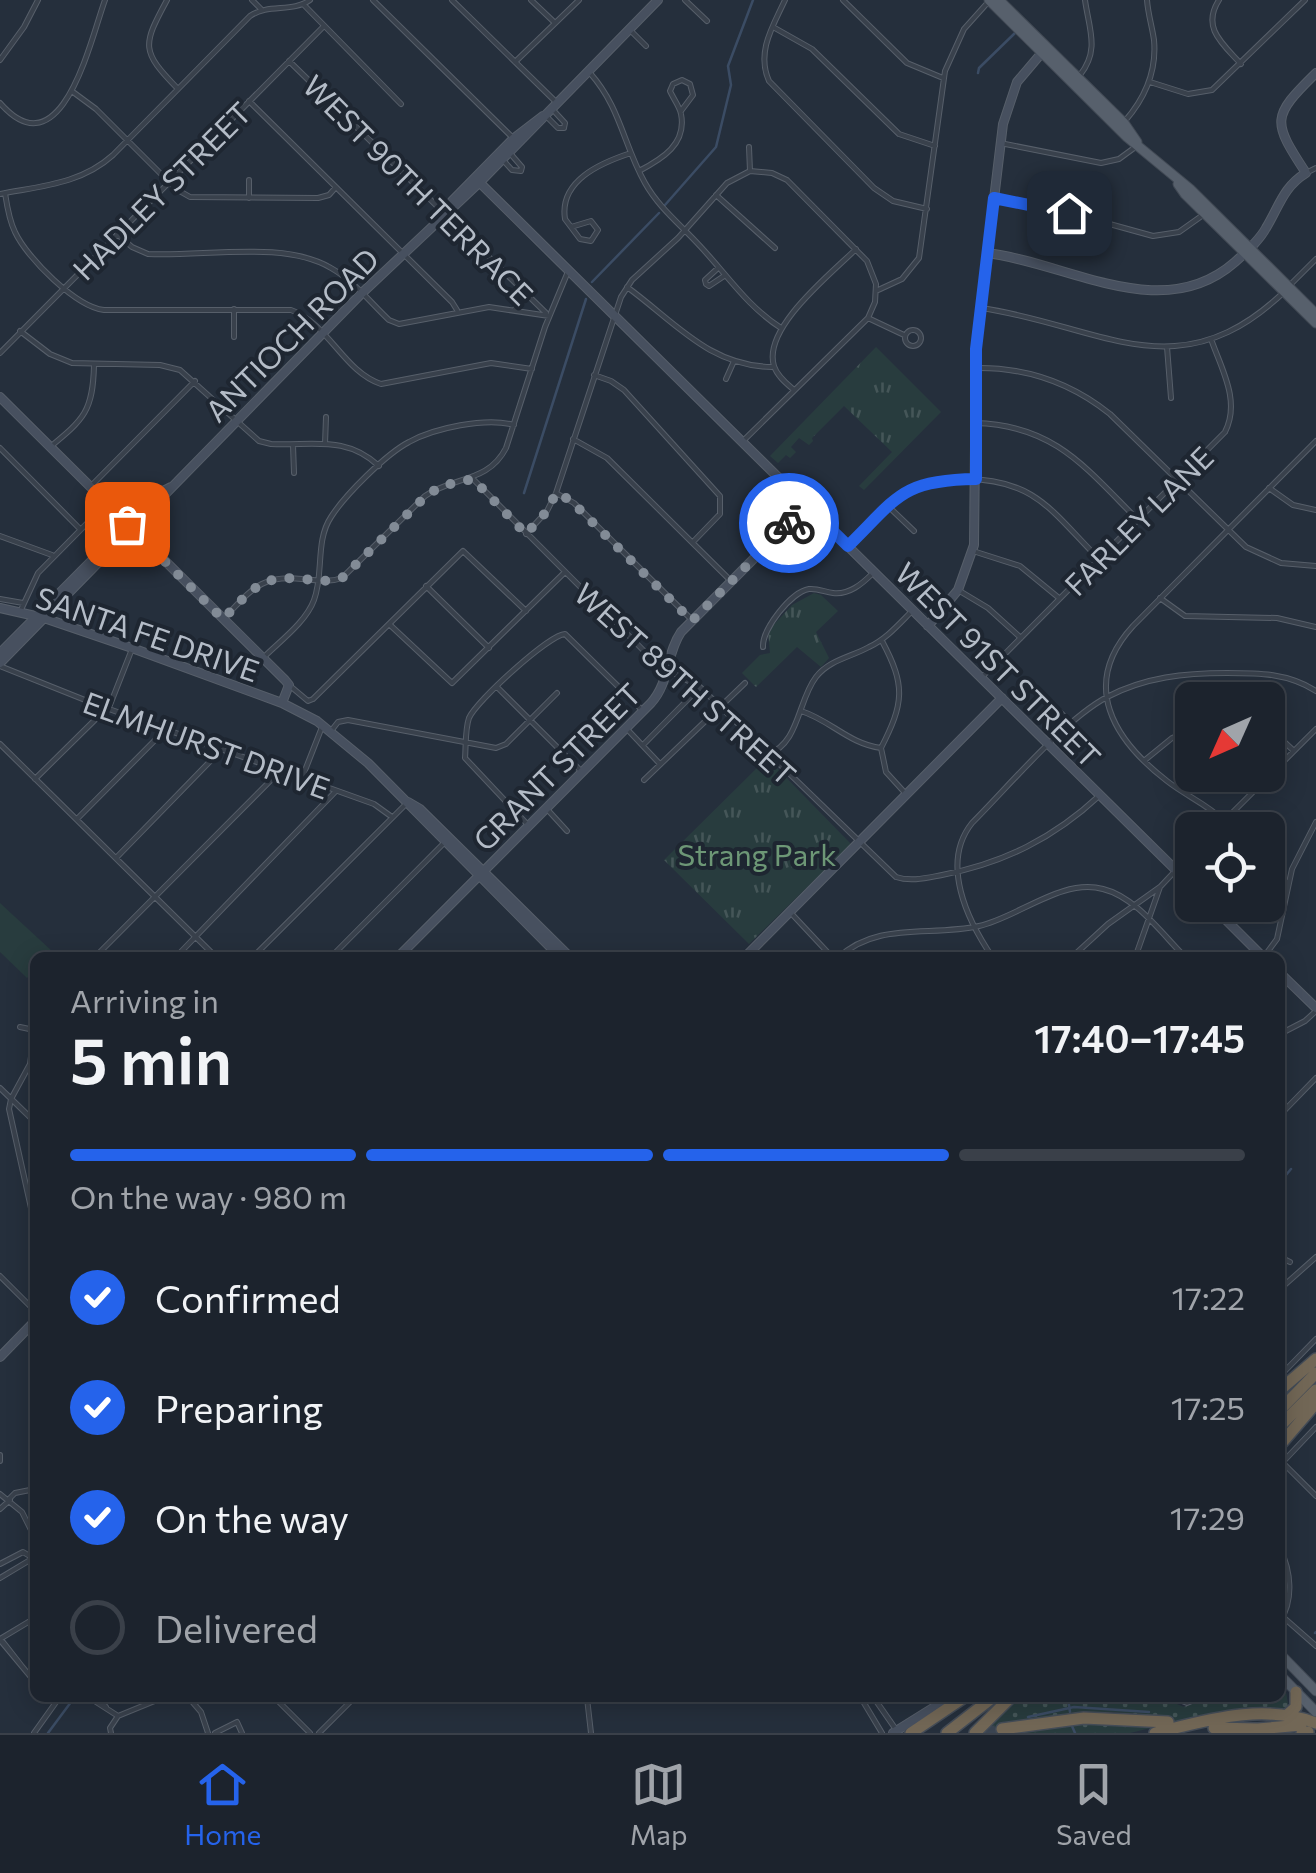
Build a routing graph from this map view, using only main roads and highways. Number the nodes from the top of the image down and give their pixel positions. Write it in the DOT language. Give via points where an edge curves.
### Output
graph roads {
  1 [pos="989,0"];
  2 [pos="999,0"];
  3 [pos="1044,50"];
  4 [pos="1286,289"];
  5 [pos="1316,314"];
  6 [pos="1316,324"];
  7 [pos="1316,1358"];
  8 [pos="1316,1374"];
  9 [pos="1285,1386"];
  10 [pos="1316,1390"];
  11 [pos="1316,1403"];
  12 [pos="1285,1405"];
  13 [pos="1285,1421"];
  14 [pos="1285,1436"];
  15 [pos="1285,1659"];
  16 [pos="1285,1680"];
  17 [pos="1316,1691"];
  18 [pos="1296,1692"];
  19 [pos="957,1702"];
  20 [pos="987,1702"];
  21 [pos="1006,1702"];
  22 [pos="1316,1712"];
  23 [pos="1287,1716"];
  24 [pos="1168,1722"];
  25 [pos="1316,1723"];
  26 [pos="1214,1728"];
  27 [pos="1002,1730"];
  28 [pos="1303,1730"];
  29 [pos="912,1733"];
  30 [pos="947,1733"];
  31 [pos="975,1733"];
  32 [pos="1154,1733"];
  1 -- 3 [label="main road"];
  2 -- 3 [label="main road"];
  3 -- 4 [label="main road"];
  4 -- 5 [label="main road"];
  4 -- 6 [label="main road"];
  7 -- 9 [label="highway"];
  8 -- 12 [label="highway"];
  10 -- 13 [label="highway"];
  11 -- 14 [label="highway"];
  15 -- 17 [label="main road"];
  16 -- 18 [label="main road"];
  18 -- 22 [label="main road"];
  18 -- 23 [label="highway" via="1296,1707"];
  19 -- 29 [label="highway"];
  20 -- 30 [label="highway"];
  21 -- 31 [label="highway"];
  23 -- 25 [label="highway"];
  23 -- 32 [label="highway" via="1244,1714"];
  24 -- 27 [label="highway" via="1084,1718"];
  26 -- 28 [label="highway"];
}
